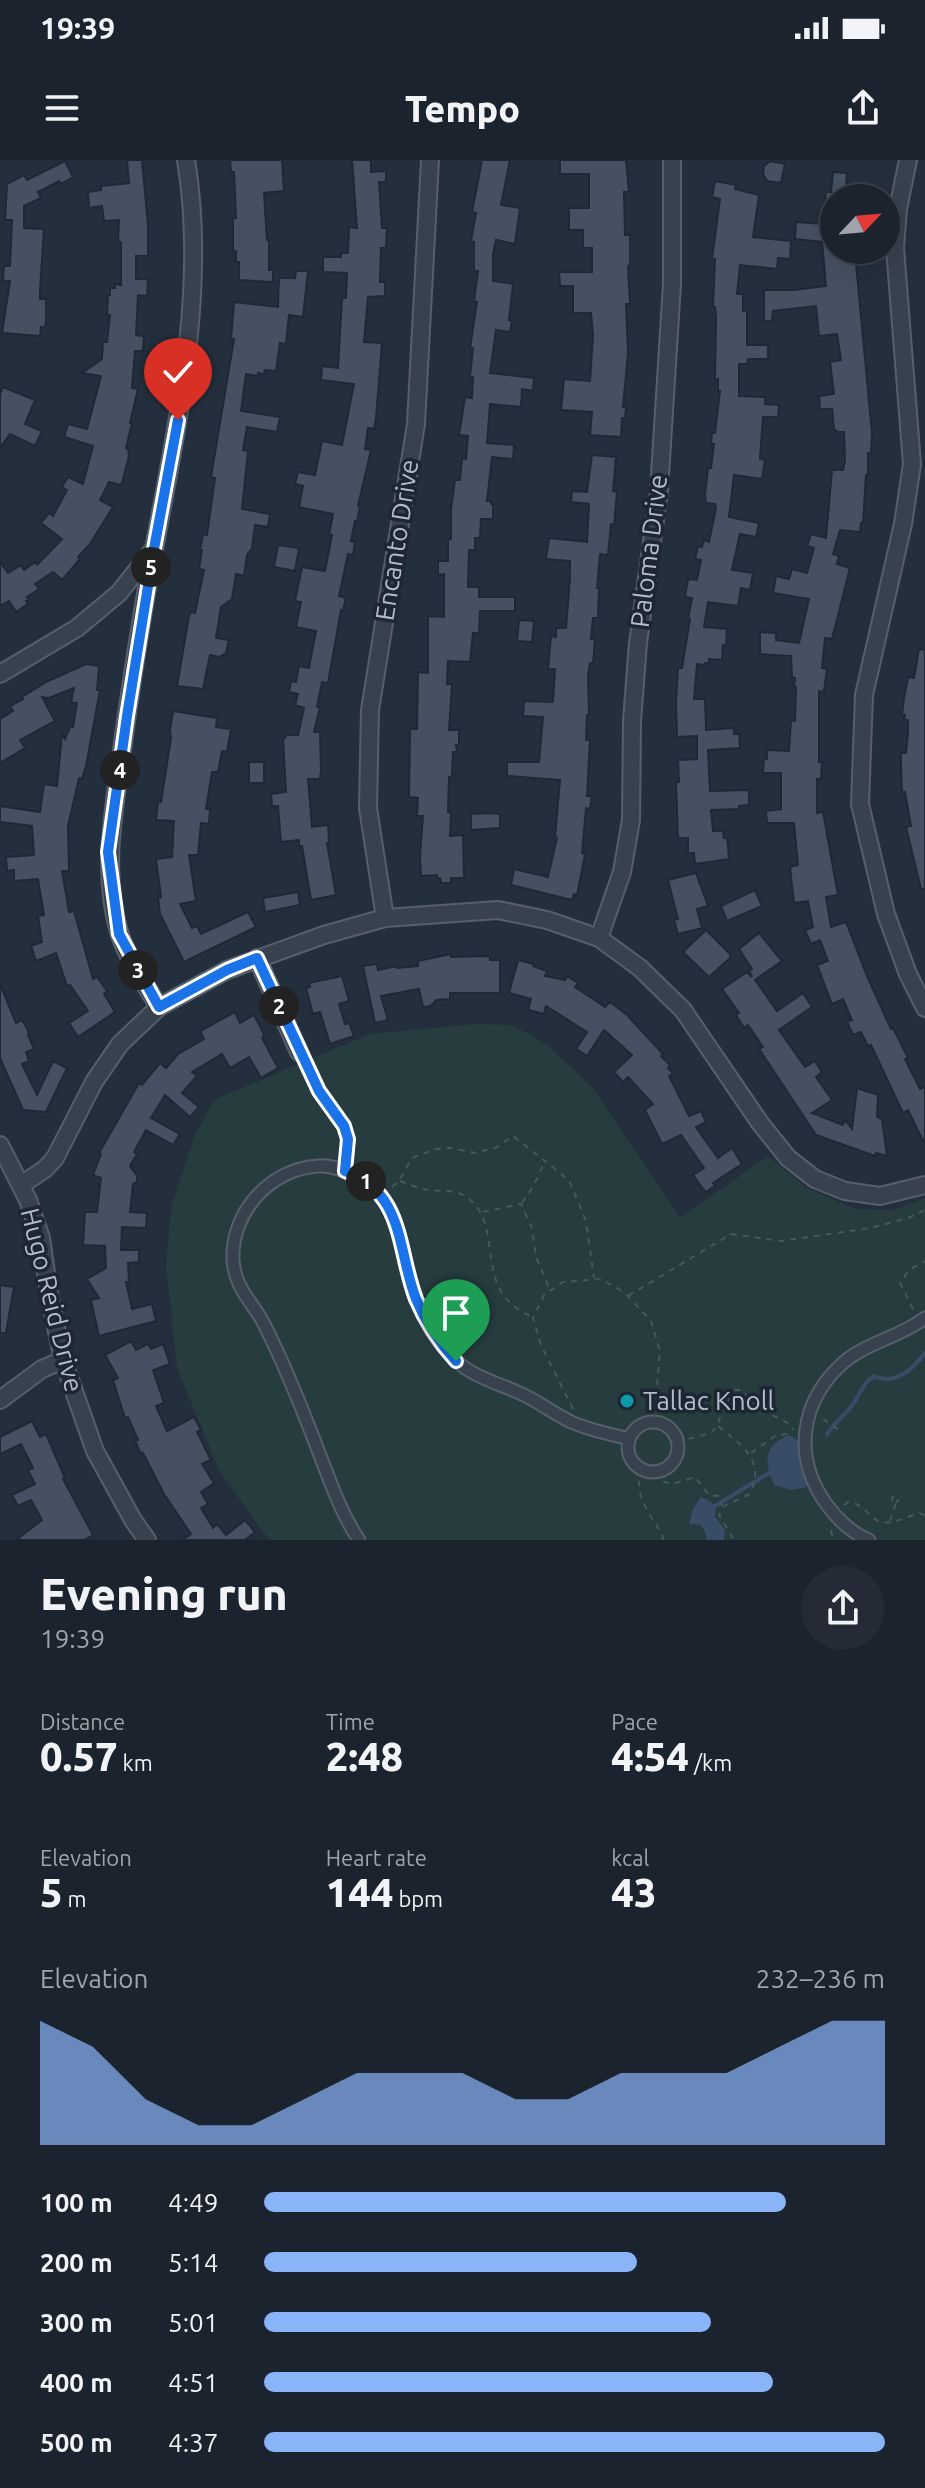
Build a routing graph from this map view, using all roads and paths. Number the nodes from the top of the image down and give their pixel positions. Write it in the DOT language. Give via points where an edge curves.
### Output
graph roads {
  1 [pos="186,160"];
  2 [pos="430,160"];
  3 [pos="672,160"];
  4 [pos="908,160"];
  5 [pos="154,549"];
  6 [pos="0,674"];
  7 [pos="385,918"];
  8 [pos="599,938"];
  9 [pos="257,958"];
  10 [pos="159,1007"];
  11 [pos="925,1008"];
  12 [pos="299,1052"];
  13 [pos="0,1145"];
  14 [pos="545,1161"];
  15 [pos="345,1171"];
  16 [pos="399,1181"];
  17 [pos="21,1185"];
  18 [pos="925,1185"];
  19 [pos="382,1196"];
  20 [pos="521,1204"];
  21 [pos="925,1210"];
  22 [pos="481,1213"];
  23 [pos="925,1261"];
  24 [pos="594,1280"];
  25 [pos="550,1291"];
  26 [pos="628,1296"];
  27 [pos="533,1318"];
  28 [pos="921,1321"];
  29 [pos="63,1360"];
  30 [pos="0,1400"];
  31 [pos="654,1422"];
  32 [pos="829,1423"];
  33 [pos="582,1426"];
  34 [pos="717,1426"];
  35 [pos="842,1432"];
  36 [pos="629,1439"];
  37 [pos="677,1442"];
  38 [pos="750,1453"];
  39 [pos="643,1469"];
  40 [pos="656,1472"];
  41 [pos="896,1503"];
  42 [pos="723,1506"];
  43 [pos="834,1514"];
  44 [pos="925,1516"];
  45 [pos="890,1522"];
  46 [pos="147,1540"];
  47 [pos="359,1540"];
  48 [pos="663,1540"];
  49 [pos="734,1540"];
  50 [pos="869,1540"];
  1 -- 5 [label="street" via="192,284 178,420"];
  2 -- 7 [label="street, Encanto Drive" via="416,424 370,710 368,808"];
  3 -- 8 [label="street, Paloma Drive" via="672,284 659,491 632,721 631,820 622,872"];
  4 -- 11 [label="street" via="895,248 912,464 864,695 860,804 886,914"];
  5 -- 6 [label="street" via="119,593 77,628"];
  5 -- 10 [label="street" via="108,852 119,934"];
  7 -- 8 [label="street" via="498,910"];
  7 -- 9 [label="street"];
  8 -- 18 [label="street" via="683,1010 760,1123 788,1158 815,1179 845,1191 880,1196"];
  9 -- 10 [label="street"];
  9 -- 12 [label="street"];
  10 -- 17 [label="street" via="120,1044 55,1158"];
  12 -- 15 [label="path" via="344,1126"];
  13 -- 17 [label="street, Hugo Reid Drive"];
  14 -- 16 [label="path" via="513,1136 476,1153 436,1149 412,1158"];
  14 -- 20 [label="path"];
  14 -- 24 [label="path" via="569,1180 586,1221"];
  15 -- 19 [label="street" via="364,1178"];
  15 -- 47 [label="street" via="315,1166 261,1190 239,1222 233,1259 245,1299 280,1357"];
  16 -- 19 [label="path"];
  16 -- 22 [label="path" via="462,1193"];
  17 -- 29 [label="street, Hugo Reid Drive" via="41,1238"];
  19 -- 33 [label="street" via="402,1241 416,1298 436,1339 456,1361"];
  20 -- 22 [label="path"];
  20 -- 25 [label="path"];
  21 -- 26 [label="path" via="871,1228 781,1241 731,1234"];
  22 -- 27 [label="path" via="493,1274 504,1296"];
  23 -- 28 [label="path" via="900,1283"];
  24 -- 25 [label="path" via="563,1282"];
  24 -- 26 [label="path"];
  25 -- 27 [label="path"];
  26 -- 31 [label="path" via="651,1321 660,1351"];
  27 -- 33 [label="path"];
  28 -- 43 [label="street" via="846,1360 814,1400 805,1452 810,1477"];
  29 -- 30 [label="street"];
  29 -- 46 [label="street, Hugo Reid Drive" via="95,1451"];
  31 -- 36 [label="street" via="639,1426"];
  31 -- 37 [label="street" via="669,1428"];
  32 -- 35 [label="path"];
  33 -- 36 [label="street"];
  34 -- 37 [label="path" via="707,1435"];
  34 -- 38 [label="path"];
  34 -- 38 [label="path" via="735,1390 790,1424 794,1432 775,1436"];
  36 -- 39 [label="street" via="629,1455"];
  37 -- 40 [label="street" via="675,1458"];
  38 -- 42 [label="path" via="756,1478 750,1494"];
  39 -- 40 [label="street"];
  39 -- 48 [label="path" via="639,1496"];
  40 -- 42 [label="path" via="664,1482 679,1484 695,1477 709,1495 719,1496"];
  41 -- 45 [label="path"];
  42 -- 49 [label="path" via="719,1515"];
  43 -- 45 [label="path" via="848,1502 856,1503 877,1521"];
  43 -- 50 [label="street"];
  44 -- 45 [label="path"];
}
